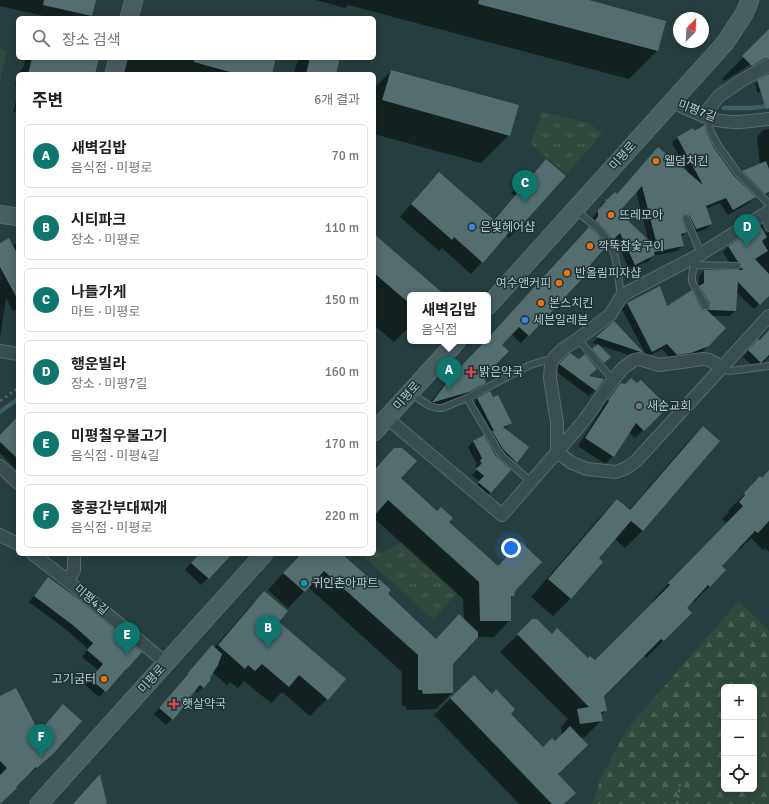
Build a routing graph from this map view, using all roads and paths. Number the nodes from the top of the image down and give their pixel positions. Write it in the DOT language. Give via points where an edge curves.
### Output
graph roads {
  1 [pos="134,0"];
  2 [pos="750,0"];
  3 [pos="130,16"];
  4 [pos="118,60"];
  5 [pos="769,65"];
  6 [pos="114,72"];
  7 [pos="672,102"];
  8 [pos="705,117"];
  9 [pos="769,119"];
  10 [pos="575,210"];
  11 [pos="767,210"];
  12 [pos="0,214"];
  13 [pos="16,217"];
  14 [pos="686,218"];
  15 [pos="769,228"];
  16 [pos="697,259"];
  17 [pos="737,266"];
  18 [pos="621,297"];
  19 [pos="491,303"];
  20 [pos="706,306"];
  21 [pos="769,316"];
  22 [pos="578,338"];
  23 [pos="454,344"];
  24 [pos="0,351"];
  25 [pos="16,354"];
  26 [pos="554,358"];
  27 [pos="769,366"];
  28 [pos="722,367"];
  29 [pos="613,380"];
  30 [pos="16,389"];
  31 [pos="410,393"];
  32 [pos="467,398"];
  33 [pos="0,401"];
  34 [pos="387,418"];
  35 [pos="376,430"];
  36 [pos="557,452"];
  37 [pos="0,466"];
  38 [pos="14,479"];
  39 [pos="531,482"];
  40 [pos="0,535"];
  41 [pos="16,543"];
  42 [pos="36,556"];
  43 [pos="74,556"];
  44 [pos="262,556"];
  45 [pos="68,581"];
  46 [pos="166,663"];
  47 [pos="680,784"];
  48 [pos="38,804"];
  49 [pos="677,804"];
  1 -- 3 [label="street"];
  2 -- 7 [label="street, 미평로" via="728,38"];
  4 -- 6 [label="street"];
  5 -- 8 [label="street" via="719,96"];
  7 -- 8 [label="street, 미평7길"];
  7 -- 10 [label="street, 미평로"];
  8 -- 9 [label="street, 미평7길" via="727,122"];
  8 -- 11 [label="lane" via="721,149"];
  10 -- 18 [label="lane" via="609,242 615,256"];
  10 -- 19 [label="street, 미평로"];
  11 -- 15 [label="lane"];
  11 -- 16 [label="street"];
  12 -- 13 [label="street"];
  14 -- 16 [label="lane"];
  16 -- 17 [label="lane"];
  16 -- 18 [label="street"];
  16 -- 20 [label="lane" via="691,279"];
  18 -- 22 [label="street" via="610,315"];
  21 -- 28 [label="street"];
  22 -- 26 [label="street"];
  22 -- 29 [label="lane"];
  23 -- 31 [label="street, 미평로"];
  24 -- 25 [label="street"];
  26 -- 32 [label="lane" via="530,365"];
  26 -- 36 [label="street" via="550,378 557,423"];
  27 -- 28 [label="lane" via="730,371"];
  28 -- 29 [label="street" via="703,359 659,365 639,359 623,368"];
  28 -- 36 [label="street" via="636,461 626,468 616,472 587,469 572,463"];
  29 -- 36 [label="street"];
  30 -- 33 [label="path"];
  31 -- 32 [label="lane" via="437,408"];
  31 -- 34 [label="street, 미평로"];
  32 -- 39 [label="lane" via="499,452"];
  34 -- 35 [label="street, 미평로"];
  34 -- 39 [label="street" via="502,515"];
  36 -- 39 [label="street"];
  37 -- 38 [label="street"];
  40 -- 41 [label="street"];
  42 -- 45 [label="street, 미평4길"];
  43 -- 45 [label="street" via="74,570"];
  44 -- 46 [label="street, 미평로"];
  45 -- 46 [label="street, 미평4길"];
  46 -- 48 [label="street, 미평로"];
  47 -- 49 [label="path"];
}
